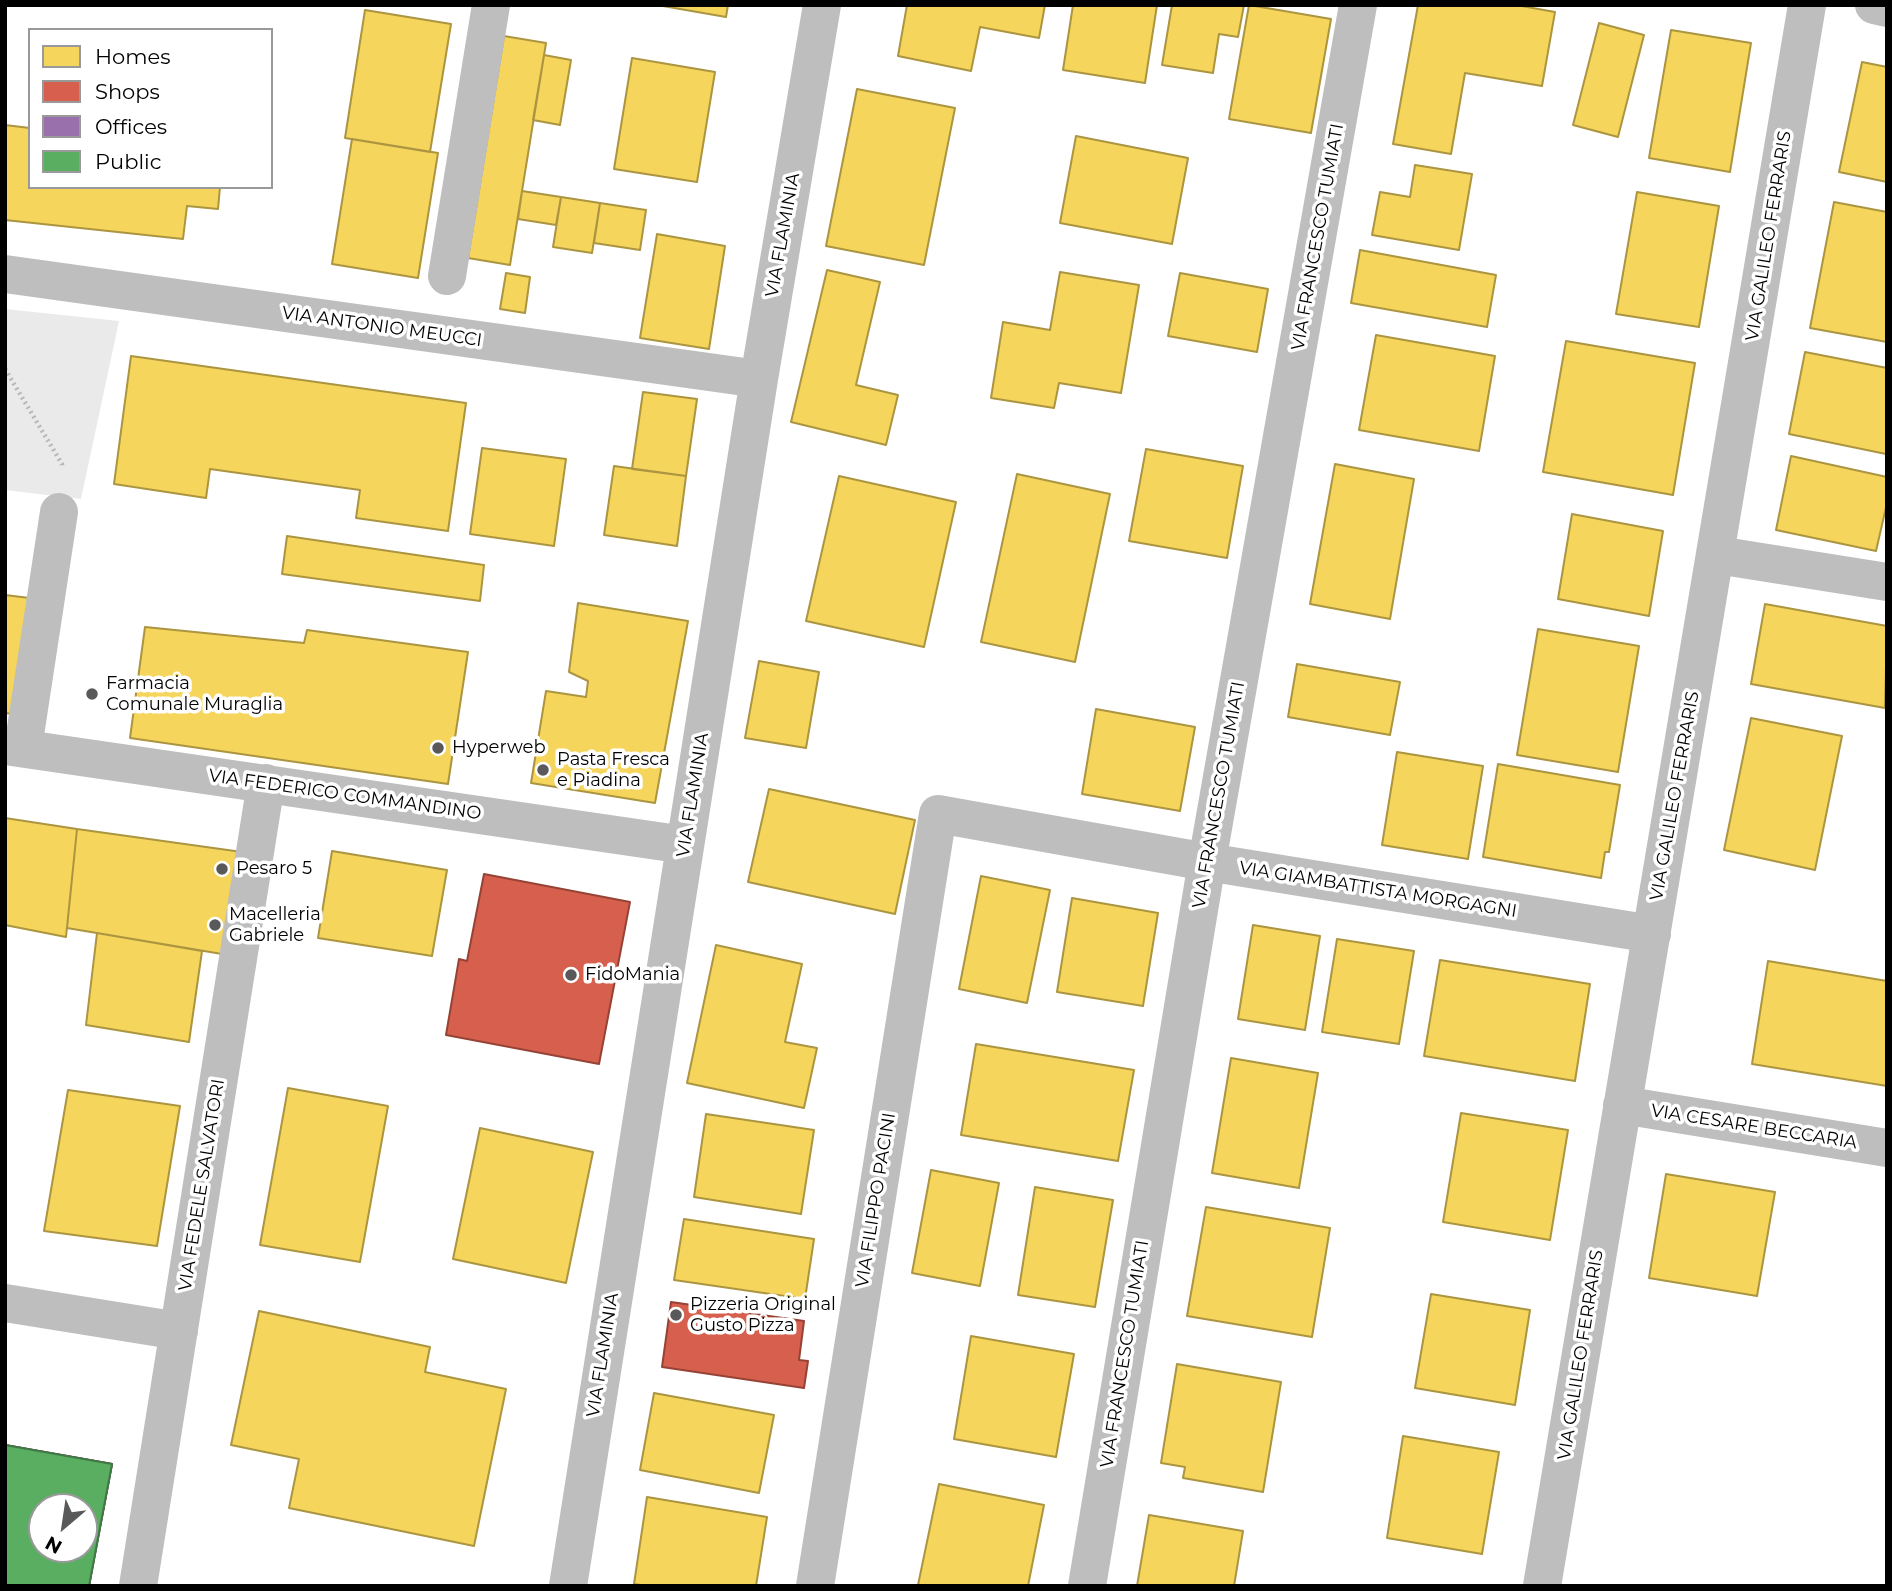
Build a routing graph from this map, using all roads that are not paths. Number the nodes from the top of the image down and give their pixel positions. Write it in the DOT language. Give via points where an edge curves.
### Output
graph roads {
  1 [pos="491,5"];
  2 [pos="821,5"];
  3 [pos="1358,5"];
  4 [pos="1807,5"];
  5 [pos="1874,5"];
  6 [pos="1887,8"];
  7 [pos="5,274"];
  8 [pos="447,276"];
  9 [pos="759,379"];
  10 [pos="59,512"];
  11 [pos="1717,555"];
  12 [pos="1887,582"];
  13 [pos="14,747"];
  14 [pos="266,783"];
  15 [pos="938,814"];
  16 [pos="685,845"];
  17 [pos="1207,862"];
  18 [pos="1652,934"];
  19 [pos="1622,1105"];
  20 [pos="1887,1148"];
  21 [pos="5,1303"];
  22 [pos="179,1331"];
  23 [pos="138,1586"];
  24 [pos="568,1586"];
  25 [pos="815,1586"];
  26 [pos="1087,1586"];
  27 [pos="1542,1586"];
  1 -- 8 [label="street"];
  2 -- 9 [label="street, VIA FLAMINIA"];
  3 -- 17 [label="street, VIA FRANCESCO TUMIATI"];
  4 -- 11 [label="street, VIA GALILEO FERRARIS"];
  5 -- 6 [label="street"];
  7 -- 9 [label="street, VIA ANTONIO MEUCCI"];
  9 -- 16 [label="street, VIA FLAMINIA"];
  10 -- 13 [label="street"];
  11 -- 12 [label="street"];
  11 -- 18 [label="street, VIA GALILEO FERRARIS"];
  13 -- 14 [label="street, VIA FEDERICO COMMANDINO"];
  14 -- 16 [label="street, VIA FEDERICO COMMANDINO"];
  14 -- 22 [label="street, VIA FEDELE SALVATORI"];
  15 -- 17 [label="street, VIA GIAMBATTISTA MORGAGNI"];
  15 -- 25 [label="street, VIA FILIPPO PACINI"];
  16 -- 24 [label="street, VIA FLAMINIA"];
  17 -- 18 [label="street, VIA GIAMBATTISTA MORGAGNI"];
  17 -- 26 [label="street, VIA FRANCESCO TUMIATI"];
  18 -- 19 [label="street, VIA GALILEO FERRARIS"];
  19 -- 20 [label="street, VIA CESARE BECCARIA"];
  19 -- 27 [label="street, VIA GALILEO FERRARIS"];
  21 -- 22 [label="street"];
  22 -- 23 [label="street, VIA FEDELE SALVATORI"];
}
